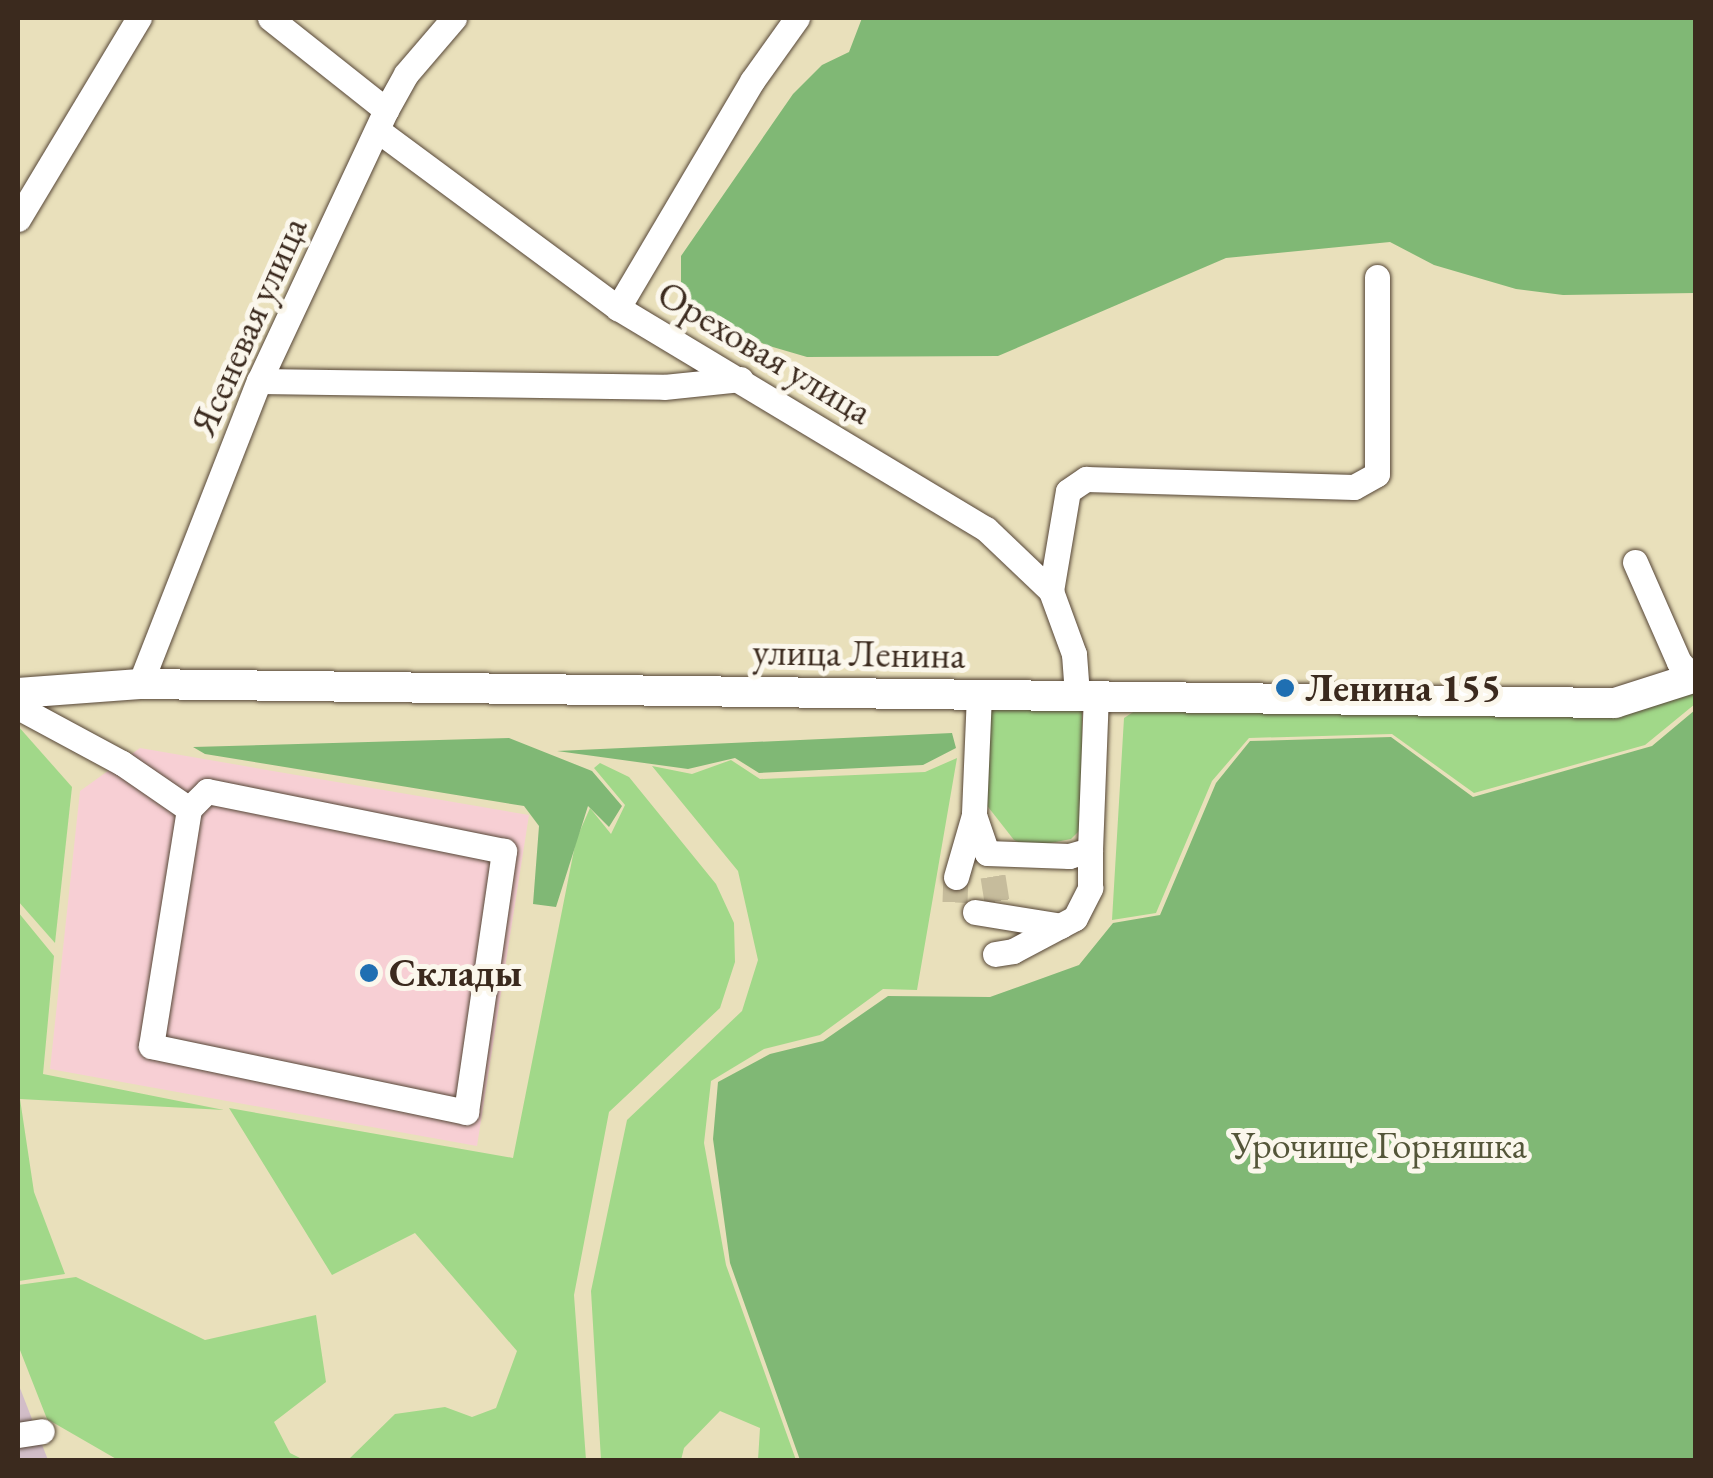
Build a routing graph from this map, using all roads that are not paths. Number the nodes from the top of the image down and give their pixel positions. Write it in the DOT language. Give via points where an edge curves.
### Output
graph roads {
  1 [pos="138,18"];
  2 [pos="270,18"];
  3 [pos="454,18"];
  4 [pos="797,18"];
  5 [pos="383,121"];
  6 [pos="18,219"];
  7 [pos="1376,277"];
  8 [pos="618,308"];
  9 [pos="741,379"];
  10 [pos="259,381"];
  11 [pos="1634,562"];
  12 [pos="1051,591"];
  13 [pos="1695,677"];
  14 [pos="140,684"];
  15 [pos="18,693"];
  16 [pos="979,694"];
  17 [pos="1086,694"];
  18 [pos="18,707"];
  19 [pos="190,809"];
  20 [pos="974,814"];
  21 [pos="1090,850"];
  22 [pos="1061,926"];
  23 [pos="994,954"];
  1 -- 6 [label="street"];
  2 -- 5 [label="street"];
  3 -- 5 [label="street, Ясеневая улица" via="406,74"];
  4 -- 8 [label="street, Ореховая улица" via="731,115"];
  5 -- 8 [label="street"];
  5 -- 10 [label="street, Ясеневая улица"];
  7 -- 12 [label="street" via="1376,474 1354,487 1086,479 1068,491"];
  8 -- 9 [label="street, Ореховая улица"];
  9 -- 10 [label="street" via="664,388"];
  9 -- 12 [label="street, Ореховая улица" via="986,529"];
  10 -- 14 [label="street, Ясеневая улица"];
  11 -- 13 [label="street" via="1679,662"];
  12 -- 17 [label="street"];
  13 -- 17 [label="main road, улица Ленина" via="1615,703"];
  14 -- 15 [label="main road, улица Ленина"];
  14 -- 16 [label="main road, улица Ленина"];
  16 -- 17 [label="main road, улица Ленина"];
  16 -- 20 [label="street"];
  17 -- 21 [label="street"];
  18 -- 19 [label="street"];
  19 -- 19 [label="street" via="151,1046 466,1112 504,852 207,790"];
  20 -- 21 [label="street" via="990,864"];
  20 -- 22 [label="street" via="975,903"];
  21 -- 22 [label="street" via="1084,906"];
  22 -- 23 [label="street"];
}
